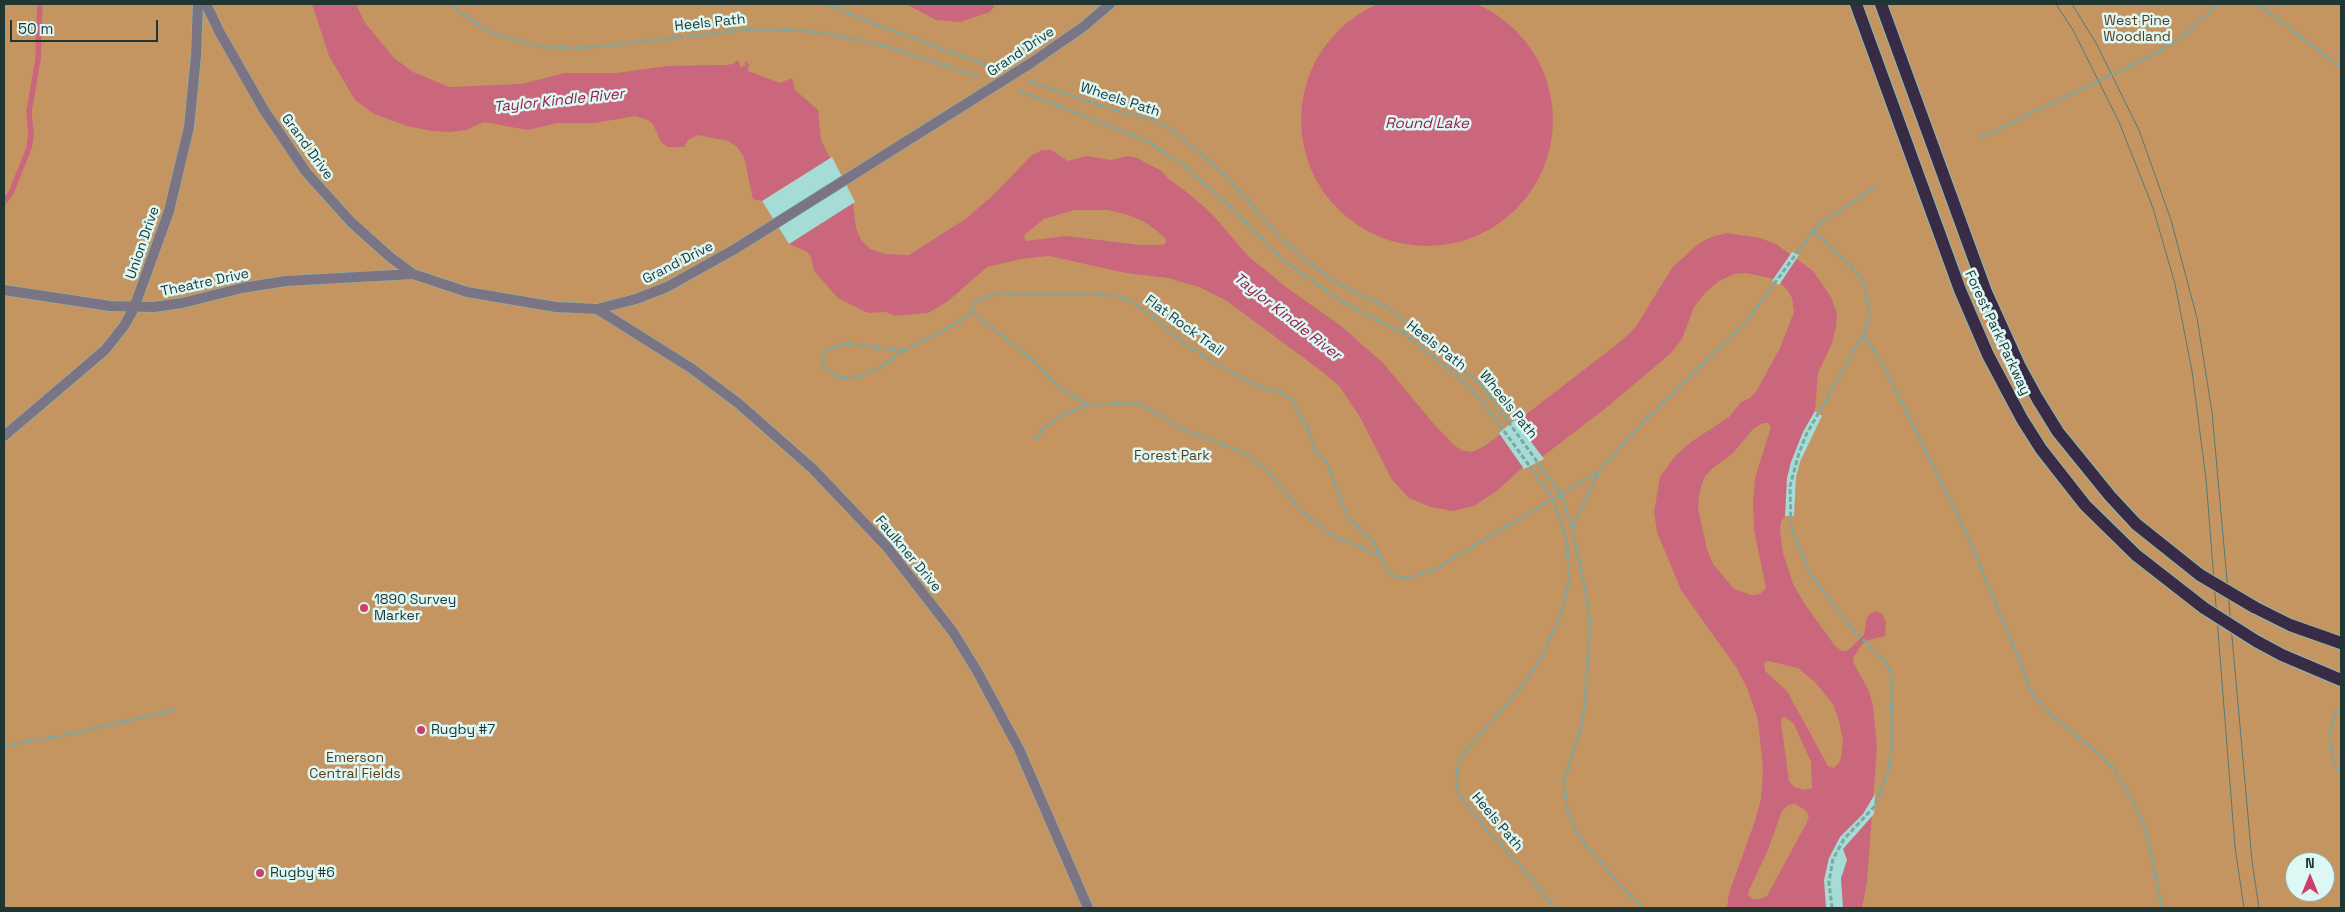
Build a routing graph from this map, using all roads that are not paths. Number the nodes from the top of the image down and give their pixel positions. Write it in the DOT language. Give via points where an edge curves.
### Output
graph roads {
  1 [pos="198,4"];
  2 [pos="206,4"];
  3 [pos="1110,4"];
  4 [pos="1856,4"];
  5 [pos="1881,4"];
  6 [pos="413,274"];
  7 [pos="4,290"];
  8 [pos="134,308"];
  9 [pos="597,308"];
  10 [pos="4,436"];
  11 [pos="2341,643"];
  12 [pos="2341,680"];
  13 [pos="1088,908"];
  1 -- 8 [label="street, Union Drive" via="189,127 169,211"];
  2 -- 6 [label="street, Grand Drive" via="245,78 306,172 361,232"];
  3 -- 9 [label="street, Grand Drive" via="1031,63 776,223 667,287 636,299"];
  4 -- 12 [label="main road, Forest Park Parkway, bridge" via="1960,290 1992,363 2022,419 2062,478 2136,555 2204,608 2282,655"];
  5 -- 11 [label="main road, Forest Park Parkway, bridge" via="1986,292 2015,357 2058,432 2136,524 2200,574 2290,625"];
  6 -- 8 [label="street, Theatre Drive" via="286,281 182,303"];
  6 -- 9 [label="street, Grand Drive" via="467,292 507,300 556,307"];
  7 -- 8 [label="street, Theatre Drive"];
  8 -- 10 [label="street, Union Drive" via="105,350"];
  9 -- 13 [label="street, Faulkner Drive" via="691,368 745,409 813,469 892,554 953,632 977,671 1019,749"];
}
